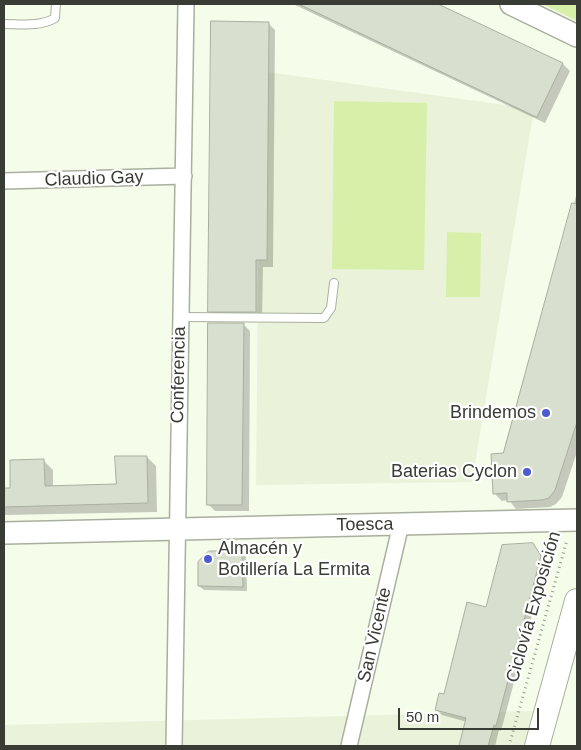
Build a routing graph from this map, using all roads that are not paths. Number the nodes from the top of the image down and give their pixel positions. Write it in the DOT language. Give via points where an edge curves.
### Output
graph roads {
  1 [pos="56,4"];
  2 [pos="186,4"];
  3 [pos="511,4"];
  4 [pos="4,24"];
  5 [pos="577,36"];
  6 [pos="184,176"];
  7 [pos="4,182"];
  8 [pos="334,283"];
  9 [pos="181,316"];
  10 [pos="575,520"];
  11 [pos="401,524"];
  12 [pos="176,529"];
  13 [pos="4,533"];
  14 [pos="577,601"];
  15 [pos="174,746"];
  16 [pos="349,746"];
  17 [pos="537,746"];
  1 -- 4 [label="lane" via="56,18 50,22"];
  2 -- 6 [label="street, Conferencia"];
  3 -- 5 [label="street"];
  6 -- 7 [label="street, Claudio Gay"];
  6 -- 9 [label="street, Conferencia"];
  8 -- 9 [label="lane" via="331,308 324,318"];
  9 -- 12 [label="street, Conferencia"];
  10 -- 11 [label="street, Toesca"];
  11 -- 12 [label="street, Toesca"];
  11 -- 16 [label="street, San Vicente"];
  12 -- 13 [label="street, Toesca"];
  12 -- 15 [label="street, Conferencia"];
  14 -- 17 [label="main road"];
}
